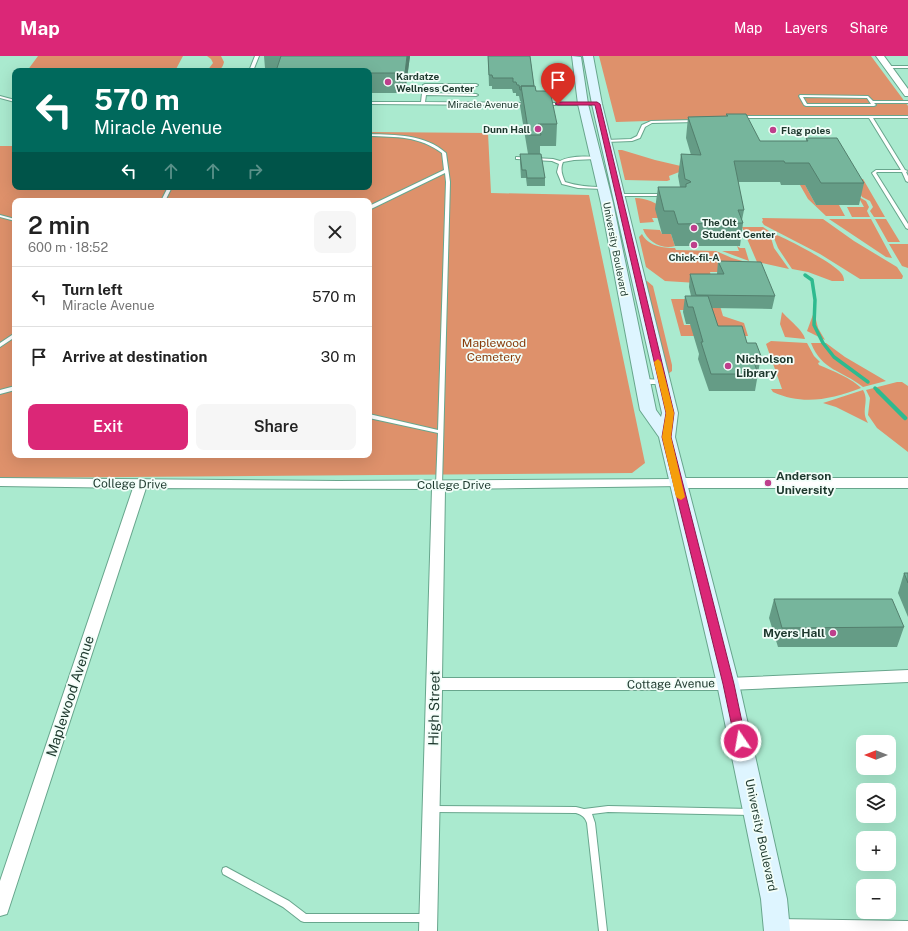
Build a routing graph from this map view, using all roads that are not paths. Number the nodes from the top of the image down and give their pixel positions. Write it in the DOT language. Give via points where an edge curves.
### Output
graph roads {
  1 [pos="257,56"];
  2 [pos="576,56"];
  3 [pos="588,56"];
  4 [pos="880,56"];
  5 [pos="888,67"];
  6 [pos="908,67"];
  7 [pos="252,68"];
  8 [pos="424,94"];
  9 [pos="908,94"];
  10 [pos="476,95"];
  11 [pos="0,97"];
  12 [pos="12,100"];
  13 [pos="871,102"];
  14 [pos="908,102"];
  15 [pos="372,103"];
  16 [pos="423,103"];
  17 [pos="475,104"];
  18 [pos="531,104"];
  19 [pos="538,104"];
  20 [pos="583,104"];
  21 [pos="597,104"];
  22 [pos="908,116"];
  23 [pos="733,117"];
  24 [pos="870,117"];
  25 [pos="703,120"];
  26 [pos="372,135"];
  27 [pos="606,141"];
  28 [pos="517,158"];
  29 [pos="596,158"];
  30 [pos="561,163"];
  31 [pos="446,171"];
  32 [pos="906,171"];
  33 [pos="908,181"];
  34 [pos="603,188"];
  35 [pos="618,191"];
  36 [pos="672,199"];
  37 [pos="372,207"];
  38 [pos="0,216"];
  39 [pos="12,219"];
  40 [pos="908,228"];
  41 [pos="12,337"];
  42 [pos="0,345"];
  43 [pos="642,382"];
  44 [pos="662,382"];
  45 [pos="12,389"];
  46 [pos="0,392"];
  47 [pos="372,417"];
  48 [pos="440,432"];
  49 [pos="667,437"];
  50 [pos="0,482"];
  51 [pos="677,483"];
  52 [pos="908,484"];
  53 [pos="140,485"];
  54 [pos="439,486"];
  55 [pos="908,676"];
  56 [pos="434,684"];
  57 [pos="728,684"];
  58 [pos="432,809"];
  59 [pos="584,812"];
  60 [pos="756,812"];
  61 [pos="226,870"];
  62 [pos="0,908"];
  63 [pos="428,925"];
  64 [pos="777,929"];
  65 [pos="908,930"];
  66 [pos="603,931"];
  1 -- 7 [label="lane"];
  2 -- 20 [label="main road, University Boulevard"];
  3 -- 21 [label="main road, University Boulevard"];
  4 -- 5 [label="street"];
  5 -- 6 [label="lane"];
  5 -- 9 [label="street"];
  8 -- 10 [label="lane"];
  8 -- 10 [label="lane" via="425,85 476,83"];
  8 -- 16 [label="lane"];
  10 -- 17 [label="lane"];
  11 -- 12 [label="lane"];
  13 -- 13 [label="lane" via="868,97 801,96 806,105 874,105"];
  13 -- 14 [label="lane"];
  15 -- 16 [label="lane, Miracle Avenue"];
  16 -- 17 [label="lane, Miracle Avenue"];
  17 -- 18 [label="lane, Miracle Avenue"];
  19 -- 20 [label="lane"];
  20 -- 21 [label="lane"];
  20 -- 29 [label="main road, University Boulevard"];
  21 -- 27 [label="main road, University Boulevard"];
  22 -- 24 [label="lane"];
  23 -- 24 [label="lane"];
  24 -- 32 [label="lane"];
  25 -- 27 [label="lane" via="651,122 643,126 639,137 632,140"];
  26 -- 31 [label="lane" via="405,136 424,140 444,153"];
  27 -- 35 [label="main road, University Boulevard"];
  28 -- 30 [label="lane" via="553,160"];
  29 -- 30 [label="lane" via="574,159"];
  29 -- 34 [label="main road, University Boulevard"];
  30 -- 34 [label="lane" via="559,171 563,183 575,187"];
  31 -- 37 [label="lane"];
  31 -- 48 [label="lane" via="448,182"];
  32 -- 33 [label="lane"];
  32 -- 40 [label="lane" via="874,173"];
  34 -- 35 [label="street"];
  34 -- 43 [label="main road, University Boulevard"];
  35 -- 36 [label="lane"];
  35 -- 44 [label="main road, University Boulevard"];
  38 -- 39 [label="lane"];
  41 -- 42 [label="lane"];
  43 -- 44 [label="street"];
  43 -- 49 [label="main road, University Boulevard" via="648,410"];
  44 -- 49 [label="main road, University Boulevard" via="670,413"];
  45 -- 46 [label="lane"];
  47 -- 48 [label="lane"];
  48 -- 54 [label="lane"];
  49 -- 51 [label="main road, University Boulevard"];
  50 -- 53 [label="street, College Drive"];
  51 -- 52 [label="street, College Drive"];
  51 -- 54 [label="street, College Drive"];
  51 -- 57 [label="main road, University Boulevard"];
  53 -- 54 [label="street, College Drive"];
  53 -- 62 [label="street, Maplewood Avenue"];
  54 -- 56 [label="street, High Street"];
  55 -- 57 [label="street, Cottage Avenue"];
  56 -- 57 [label="street, Cottage Avenue"];
  56 -- 58 [label="street, High Street"];
  57 -- 60 [label="main road, University Boulevard"];
  58 -- 59 [label="lane"];
  58 -- 63 [label="street, High Street"];
  59 -- 60 [label="lane" via="608,809"];
  59 -- 66 [label="lane" via="589,817 593,833"];
  60 -- 64 [label="main road, University Boulevard" via="774,899"];
  61 -- 63 [label="lane" via="286,904 304,918"];
  64 -- 65 [label="street"];
}
